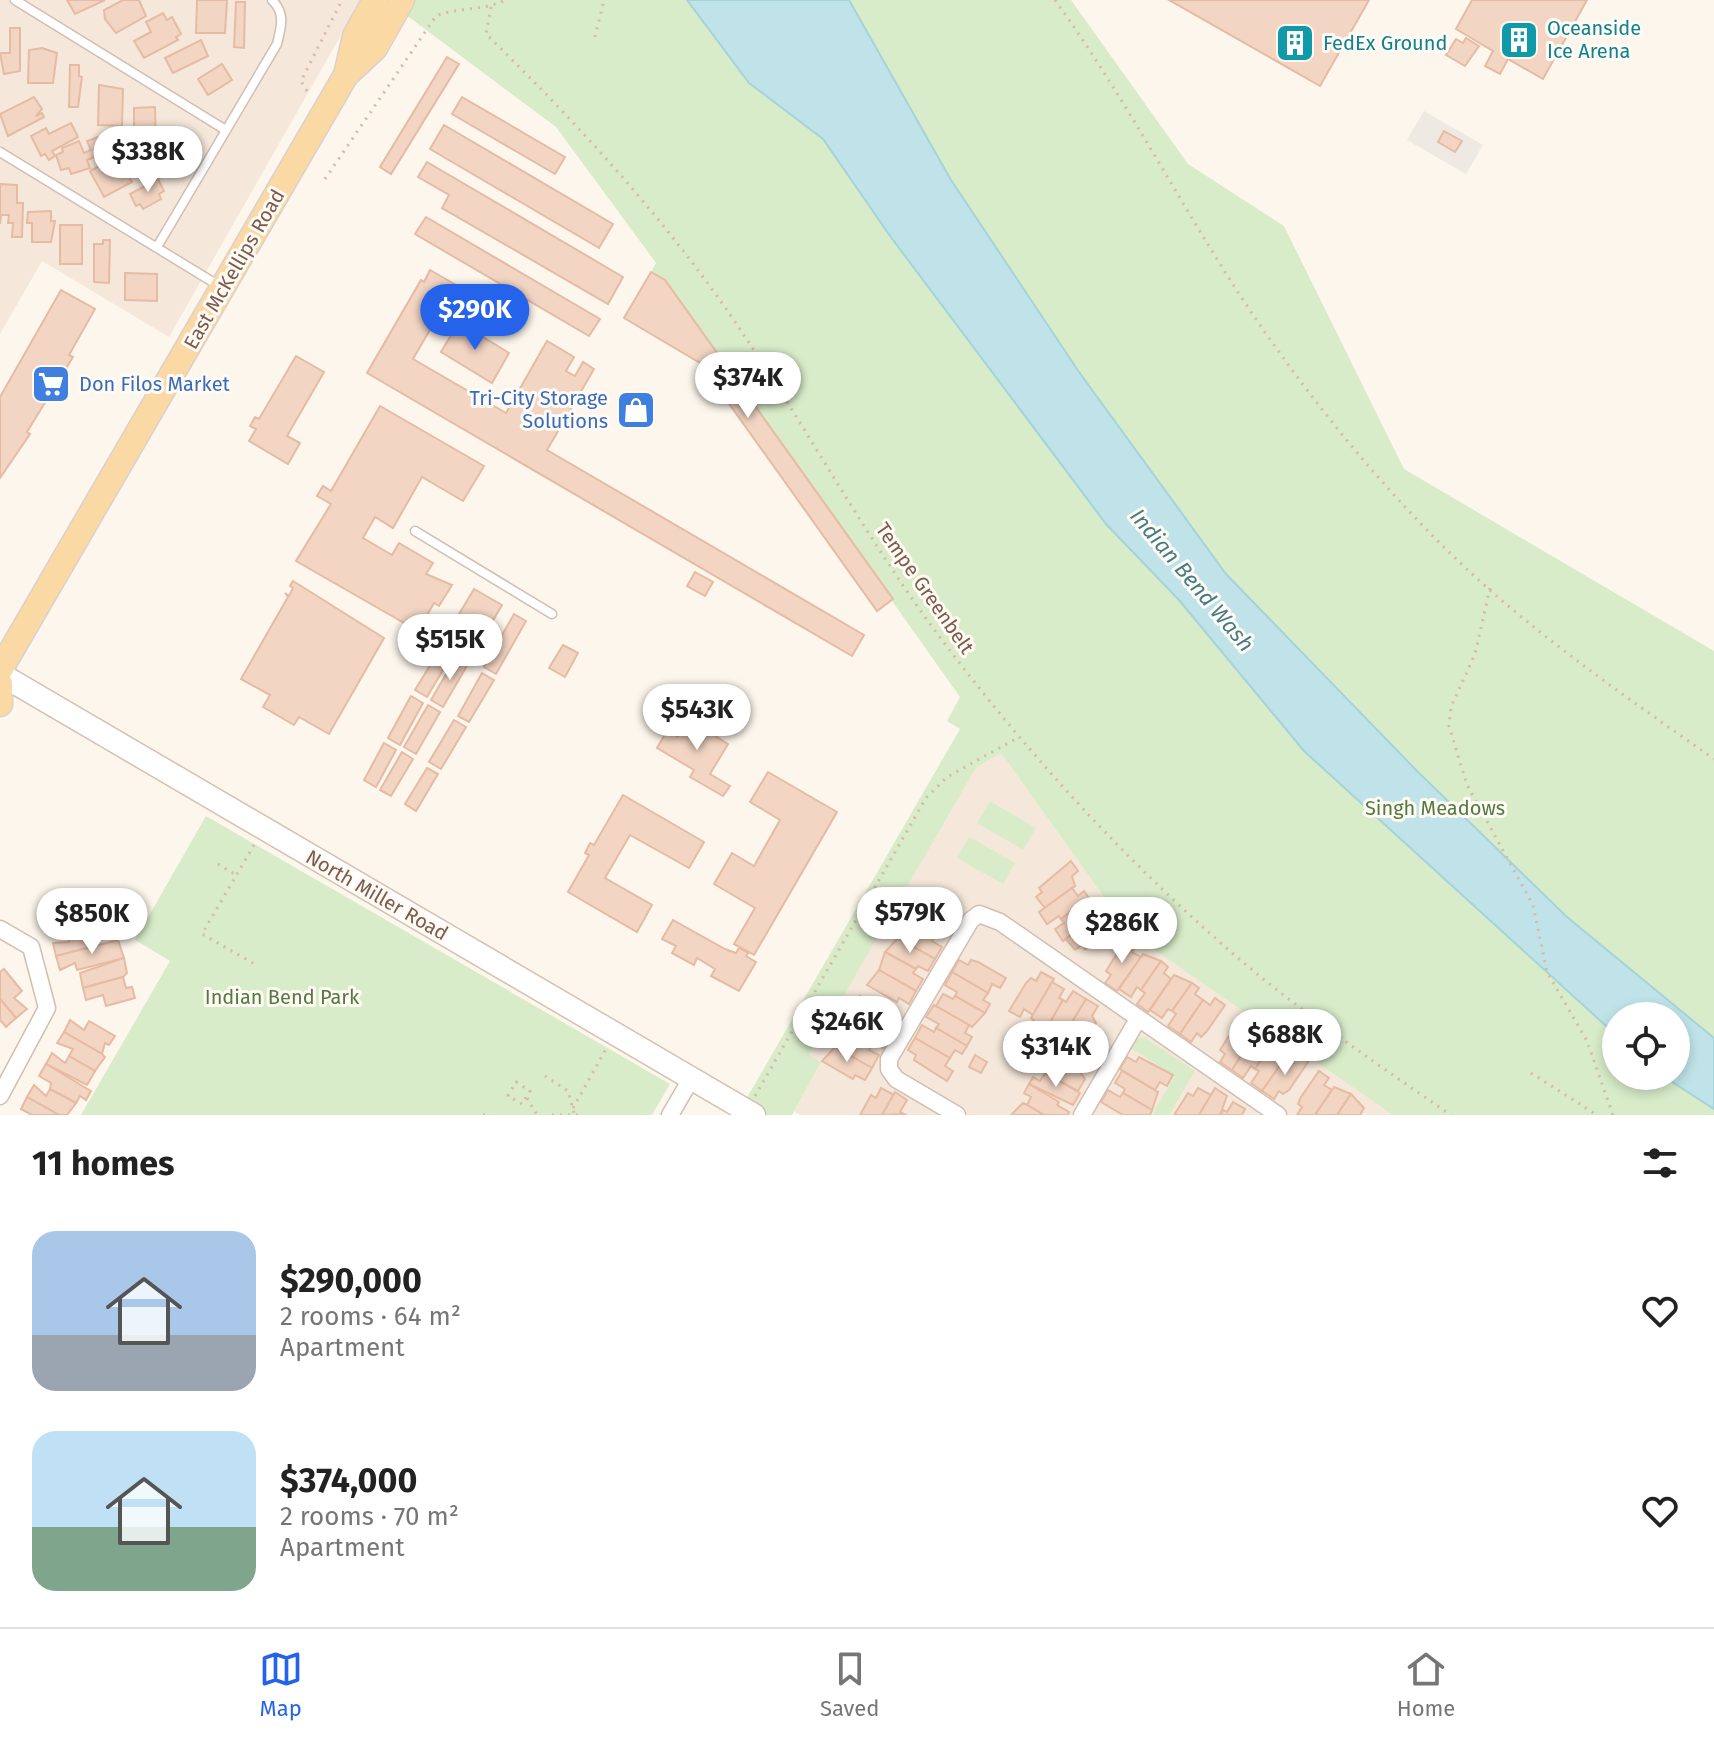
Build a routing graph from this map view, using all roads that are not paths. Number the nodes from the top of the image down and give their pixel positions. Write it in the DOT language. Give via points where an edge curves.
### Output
graph roads {
  1 [pos="15,0"];
  2 [pos="272,0"];
  3 [pos="375,0"];
  4 [pos="402,0"];
  5 [pos="346,75"];
  6 [pos="224,129"];
  7 [pos="0,152"];
  8 [pos="157,247"];
  9 [pos="223,289"];
  10 [pos="415,531"];
  11 [pos="552,614"];
  12 [pos="0,672"];
  13 [pos="0,684"];
  14 [pos="0,704"];
  15 [pos="0,929"];
  16 [pos="1138,1019"];
  17 [pos="691,1079"];
  18 [pos="0,1096"];
  19 [pos="751,1113"];
  20 [pos="670,1115"];
  21 [pos="957,1115"];
  22 [pos="1082,1115"];
  23 [pos="1278,1115"];
  1 -- 6 [label="lane"];
  2 -- 6 [label="lane" via="280,8 282,23 277,44"];
  3 -- 5 [label="main road, East McKellips Road" via="355,36"];
  4 -- 5 [label="main road, East McKellips Road" via="375,48"];
  5 -- 9 [label="main road, East McKellips Road"];
  6 -- 8 [label="lane"];
  7 -- 8 [label="lane"];
  8 -- 9 [label="lane"];
  9 -- 12 [label="main road, East McKellips Road"];
  10 -- 11 [label="lane"];
  12 -- 17 [label="street, North Miller Road"];
  13 -- 14 [label="main road"];
  15 -- 18 [label="street" via="31,947 47,1008"];
  16 -- 21 [label="street" via="1000,922 979,914 889,1059 896,1079"];
  16 -- 22 [label="street"];
  16 -- 23 [label="street"];
  17 -- 19 [label="street, North Miller Road"];
  17 -- 20 [label="street"];
}
